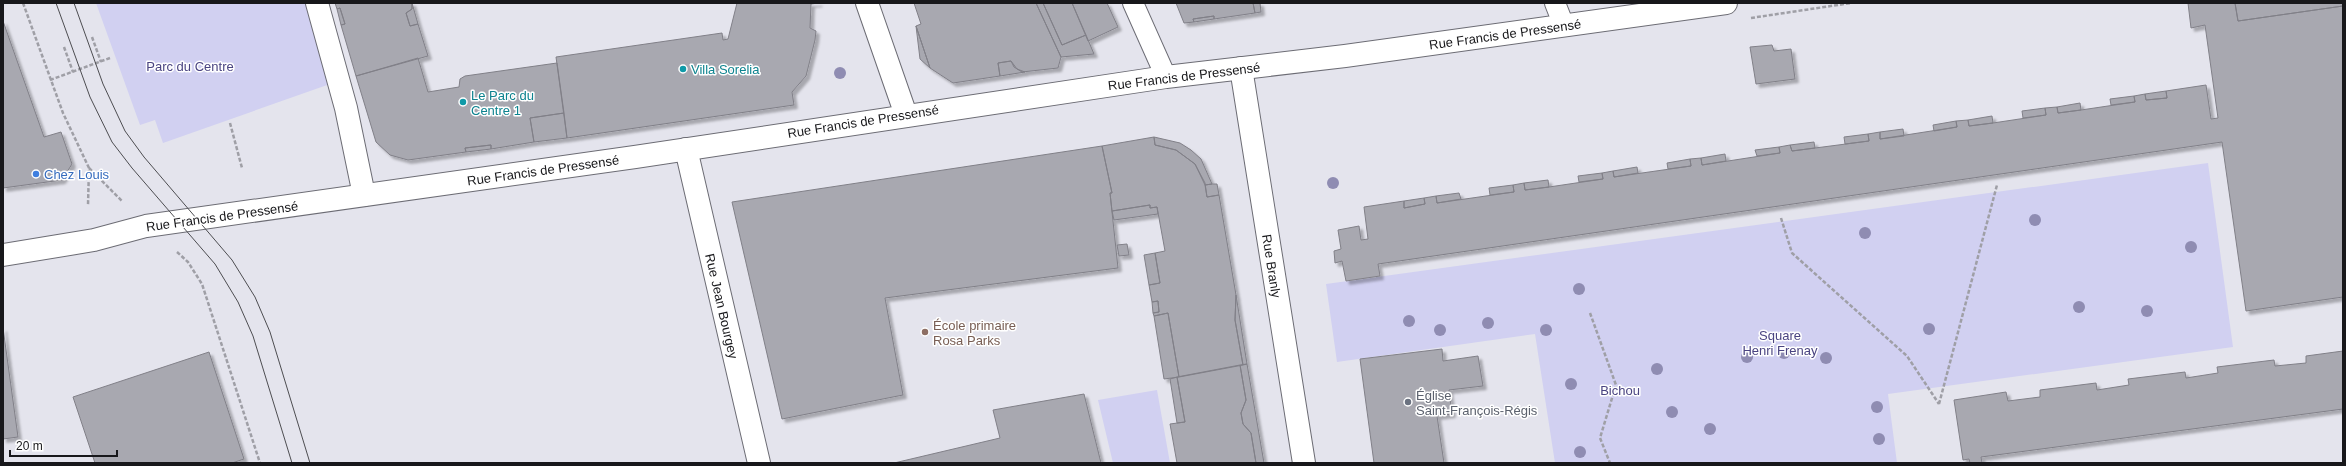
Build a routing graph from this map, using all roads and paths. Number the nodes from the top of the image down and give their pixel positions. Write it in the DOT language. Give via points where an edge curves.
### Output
graph roads {
  1 [pos="23,3"];
  2 [pos="317,3"];
  3 [pos="867,3"];
  4 [pos="1133,3"];
  5 [pos="1555,3"];
  6 [pos="1721,3"];
  7 [pos="1564,26"];
  8 [pos="92,37"];
  9 [pos="64,47"];
  10 [pos="110,58"];
  11 [pos="101,62"];
  12 [pos="1241,68"];
  13 [pos="73,72"];
  14 [pos="1166,77"];
  15 [pos="50,80"];
  16 [pos="906,115"];
  17 [pos="230,123"];
  18 [pos="686,149"];
  19 [pos="89,168"];
  20 [pos="242,168"];
  21 [pos="1997,185"];
  22 [pos="364,195"];
  23 [pos="88,205"];
  24 [pos="1781,218"];
  25 [pos="146,226"];
  26 [pos="3,255"];
  27 [pos="1590,314"];
  28 [pos="260,463"];
  29 [pos="759,463"];
  30 [pos="1304,463"];
  31 [pos="1610,463"];
  1 -- 15 [label="path"];
  2 -- 22 [label="street" via="346,108"];
  3 -- 16 [label="street"];
  4 -- 14 [label="lane"];
  5 -- 7 [label="lane"];
  6 -- 7 [label="street, Rue Francis de Pressensé"];
  7 -- 12 [label="street, Rue Francis de Pressensé"];
  8 -- 11 [label="path"];
  9 -- 13 [label="path"];
  10 -- 11 [label="path"];
  11 -- 13 [label="path"];
  12 -- 14 [label="street, Rue Francis de Pressensé"];
  12 -- 30 [label="street, Rue Branly"];
  13 -- 15 [label="path"];
  14 -- 16 [label="street, Rue Francis de Pressensé"];
  15 -- 19 [label="path"];
  16 -- 18 [label="street, Rue Francis de Pressensé"];
  17 -- 20 [label="path"];
  18 -- 22 [label="street, Rue Francis de Pressensé"];
  18 -- 29 [label="street, Rue Jean Bourgey"];
  19 -- 23 [label="path"];
  19 -- 25 [label="path"];
  21 -- 24 [label="path" via="1939,404 1907,356 1792,253"];
  22 -- 25 [label="street, Rue Francis de Pressensé"];
  25 -- 26 [label="street, Rue Francis de Pressensé" via="94,240"];
  25 -- 28 [label="path" via="188,262 202,284"];
  27 -- 31 [label="path" via="1616,385 1600,438"];
}
